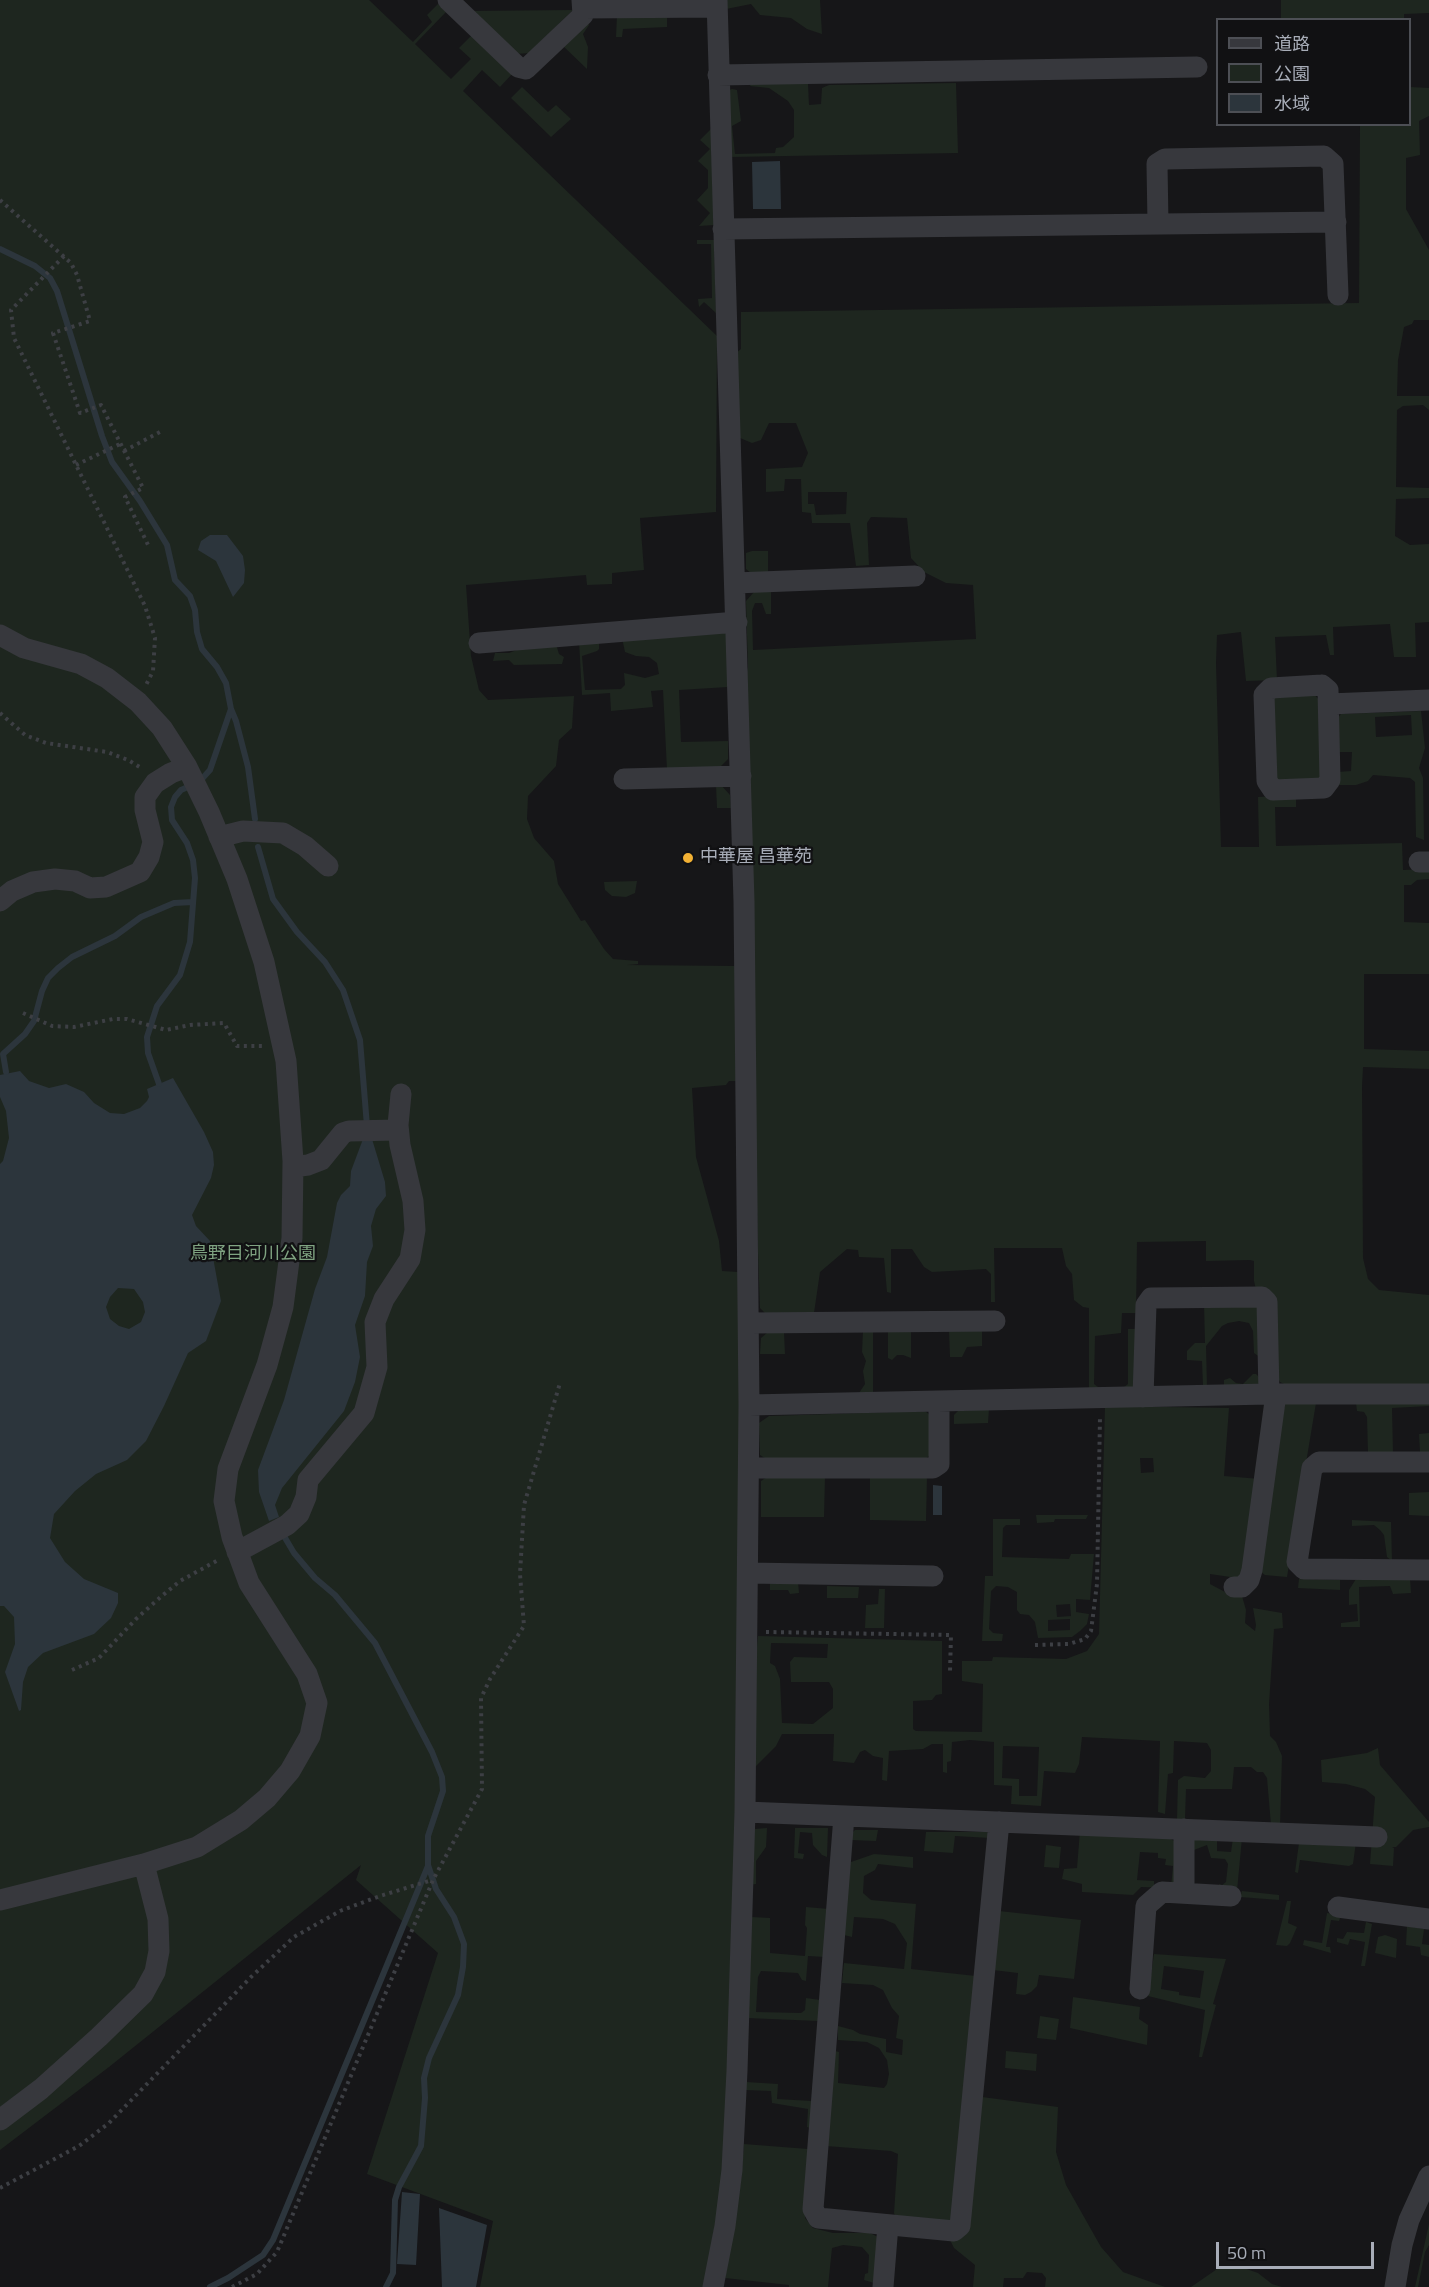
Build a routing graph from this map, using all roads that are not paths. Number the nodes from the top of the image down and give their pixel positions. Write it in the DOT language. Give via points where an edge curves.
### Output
graph roads {
  1 [pos="448,0"];
  2 [pos="717,3"];
  3 [pos="582,4"];
  4 [pos="1197,68"];
  5 [pos="718,75"];
  6 [pos="1336,222"];
  7 [pos="1158,224"];
  8 [pos="723,229"];
  9 [pos="1338,295"];
  10 [pos="915,576"];
  11 [pos="735,583"];
  12 [pos="737,622"];
  13 [pos="0,635"];
  14 [pos="479,642"];
  15 [pos="1429,700"];
  16 [pos="1329,704"];
  17 [pos="187,767"];
  18 [pos="741,776"];
  19 [pos="624,779"];
  20 [pos="219,837"];
  21 [pos="328,866"];
  22 [pos="0,901"];
  23 [pos="401,1094"];
  24 [pos="391,1130"];
  25 [pos="293,1167"];
  26 [pos="995,1321"];
  27 [pos="750,1323"];
  28 [pos="1272,1394"];
  29 [pos="1429,1394"];
  30 [pos="1143,1396"];
  31 [pos="939,1401"];
  32 [pos="750,1405"];
  33 [pos="1429,1462"];
  34 [pos="749,1468"];
  35 [pos="237,1552"];
  36 [pos="1429,1570"];
  37 [pos="748,1573"];
  38 [pos="933,1576"];
  39 [pos="1234,1587"];
  40 [pos="745,1812"];
  41 [pos="844,1816"];
  42 [pos="999,1822"];
  43 [pos="1184,1829"];
  44 [pos="1377,1837"];
  45 [pos="144,1864"];
  46 [pos="1184,1893"];
  47 [pos="1231,1896"];
  48 [pos="0,1900"];
  49 [pos="1338,1907"];
  50 [pos="1429,1919"];
  51 [pos="1140,1989"];
  52 [pos="0,2120"];
  53 [pos="1429,2176"];
  54 [pos="888,2225"];
  55 [pos="713,2287"];
  56 [pos="883,2287"];
  57 [pos="1395,2287"];
  1 -- 3 [label="street" via="518,67 526,69 583,15"];
  2 -- 3 [label="street"];
  2 -- 5 [label="street"];
  4 -- 5 [label="street"];
  5 -- 8 [label="street"];
  6 -- 7 [label="street"];
  6 -- 7 [label="street" via="1334,164 1324,156 1165,159 1157,164"];
  6 -- 9 [label="street"];
  7 -- 8 [label="street"];
  8 -- 11 [label="street"];
  10 -- 11 [label="street"];
  11 -- 12 [label="street"];
  12 -- 14 [label="street"];
  12 -- 18 [label="street"];
  13 -- 17 [label="street" via="24,648 81,664 107,678 138,702 162,728"];
  15 -- 16 [label="street"];
  16 -- 16 [label="street" via="1330,780 1324,788 1273,790 1267,782 1264,695 1271,688 1322,685 1328,690"];
  17 -- 20 [label="street"];
  17 -- 22 [label="street" via="155,783 145,797 153,842 140,873 90,888 75,881 33,882"];
  18 -- 19 [label="street"];
  18 -- 27 [label="street"];
  20 -- 21 [label="street" via="243,831 283,833"];
  20 -- 25 [label="street" via="264,962 286,1061"];
  23 -- 24 [label="street"];
  24 -- 25 [label="street" via="343,1133 321,1160"];
  24 -- 35 [label="street" via="414,1210 415,1230 410,1259 384,1299 375,1322 377,1367 364,1413 308,1480 299,1514"];
  25 -- 35 [label="street" via="292,1238 283,1307 267,1365 228,1469 224,1501"];
  26 -- 27 [label="street"];
  27 -- 32 [label="street"];
  28 -- 29 [label="street"];
  28 -- 30 [label="street"];
  28 -- 30 [label="street" via="1267,1302 1262,1297 1151,1298 1146,1305"];
  28 -- 39 [label="street" via="1250,1580 1242,1587"];
  30 -- 31 [label="street"];
  31 -- 32 [label="street"];
  31 -- 34 [label="street" via="939,1464 933,1468"];
  32 -- 34 [label="street"];
  33 -- 36 [label="street" via="1319,1462 1312,1468 1297,1562 1304,1569"];
  34 -- 37 [label="street"];
  35 -- 45 [label="street" via="249,1583 307,1674 317,1703 310,1736 290,1771 241,1820 197,1847"];
  37 -- 38 [label="street"];
  37 -- 40 [label="street"];
  40 -- 41 [label="street"];
  40 -- 55 [label="street" via="732,2170"];
  41 -- 42 [label="street"];
  41 -- 54 [label="street" via="813,2209 818,2218"];
  42 -- 43 [label="street"];
  42 -- 54 [label="street" via="960,2226 954,2231"];
  43 -- 44 [label="street"];
  43 -- 46 [label="street"];
  45 -- 48 [label="street"];
  45 -- 52 [label="street" via="158,1919 159,1951 155,1972 143,1994 41,2089"];
  46 -- 47 [label="street"];
  46 -- 51 [label="street" via="1162,1892 1146,1906"];
  49 -- 50 [label="street"];
  53 -- 57 [label="street" via="1409,2220"];
  54 -- 56 [label="street"];
}
